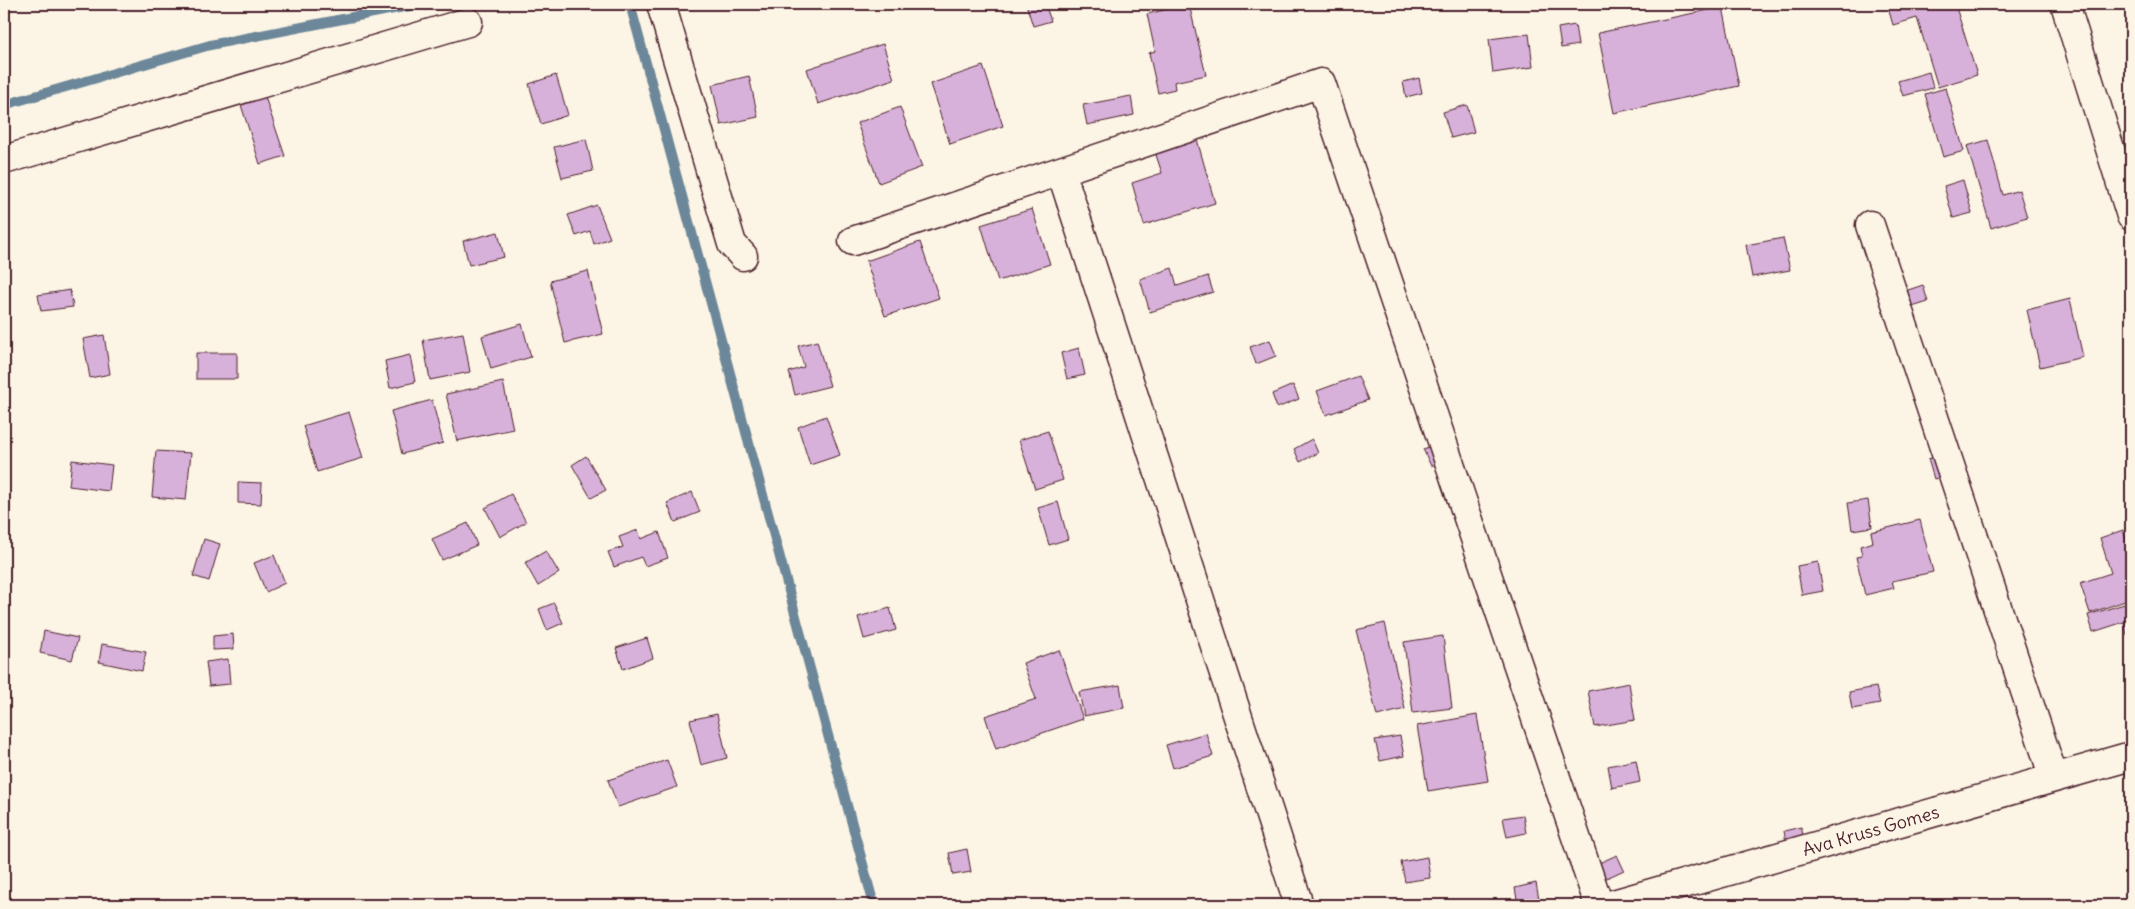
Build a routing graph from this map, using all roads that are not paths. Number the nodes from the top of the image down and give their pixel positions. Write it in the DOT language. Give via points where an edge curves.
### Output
graph roads {
  1 [pos="661,4"];
  2 [pos="2065,4"];
  3 [pos="468,22"];
  4 [pos="4,160"];
  5 [pos="1061,172"];
  6 [pos="2131,216"];
  7 [pos="1870,225"];
  8 [pos="853,241"];
  9 [pos="743,256"];
  10 [pos="2131,756"];
  11 [pos="2054,778"];
  12 [pos="1299,905"];
  13 [pos="1599,905"];
  14 [pos="1610,905"];
  1 -- 9 [label="street" via="732,244"];
  2 -- 6 [label="street"];
  3 -- 4 [label="street"];
  5 -- 8 [label="street"];
  5 -- 12 [label="street"];
  5 -- 13 [label="street" via="1321,83"];
  7 -- 11 [label="street"];
  10 -- 11 [label="street, Ava Kruss Gomes"];
  11 -- 14 [label="street, Ava Kruss Gomes"];
}
